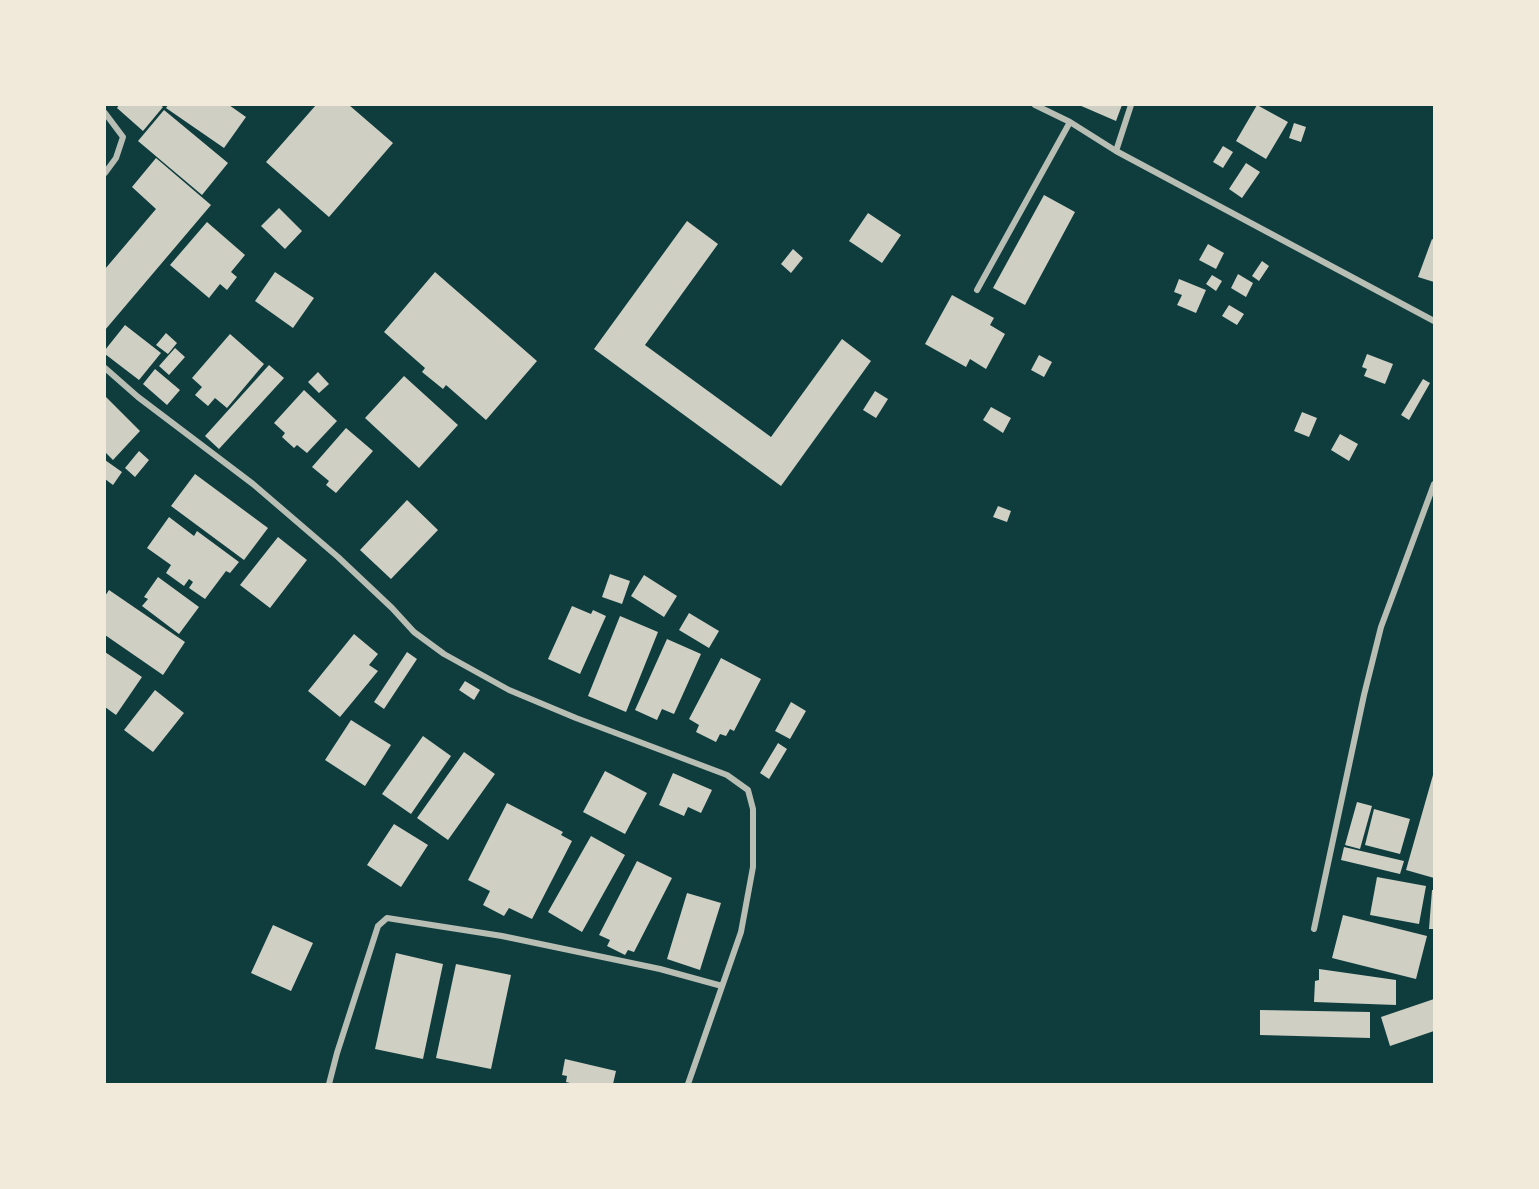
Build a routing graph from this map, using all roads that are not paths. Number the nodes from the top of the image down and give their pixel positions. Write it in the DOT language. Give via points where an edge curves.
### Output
graph roads {
  1 [pos="1035,105"];
  2 [pos="1131,105"];
  3 [pos="105,113"];
  4 [pos="1070,122"];
  5 [pos="1116,151"];
  6 [pos="105,173"];
  7 [pos="976,290"];
  8 [pos="1434,321"];
  9 [pos="105,368"];
  10 [pos="1434,484"];
  11 [pos="1314,929"];
  12 [pos="722,986"];
  13 [pos="329,1084"];
  14 [pos="688,1084"];
  1 -- 4 [label="street"];
  2 -- 5 [label="street"];
  3 -- 6 [label="street" via="123,137 116,158"];
  4 -- 5 [label="street"];
  4 -- 7 [label="street"];
  5 -- 8 [label="street"];
  9 -- 12 [label="street" via="253,484 338,557 414,632 444,654 509,690 727,775 748,790 753,810 753,867 741,932"];
  10 -- 11 [label="street" via="1382,627"];
  12 -- 13 [label="street" via="513,938 387,918 378,926"];
  12 -- 14 [label="street"];
}
